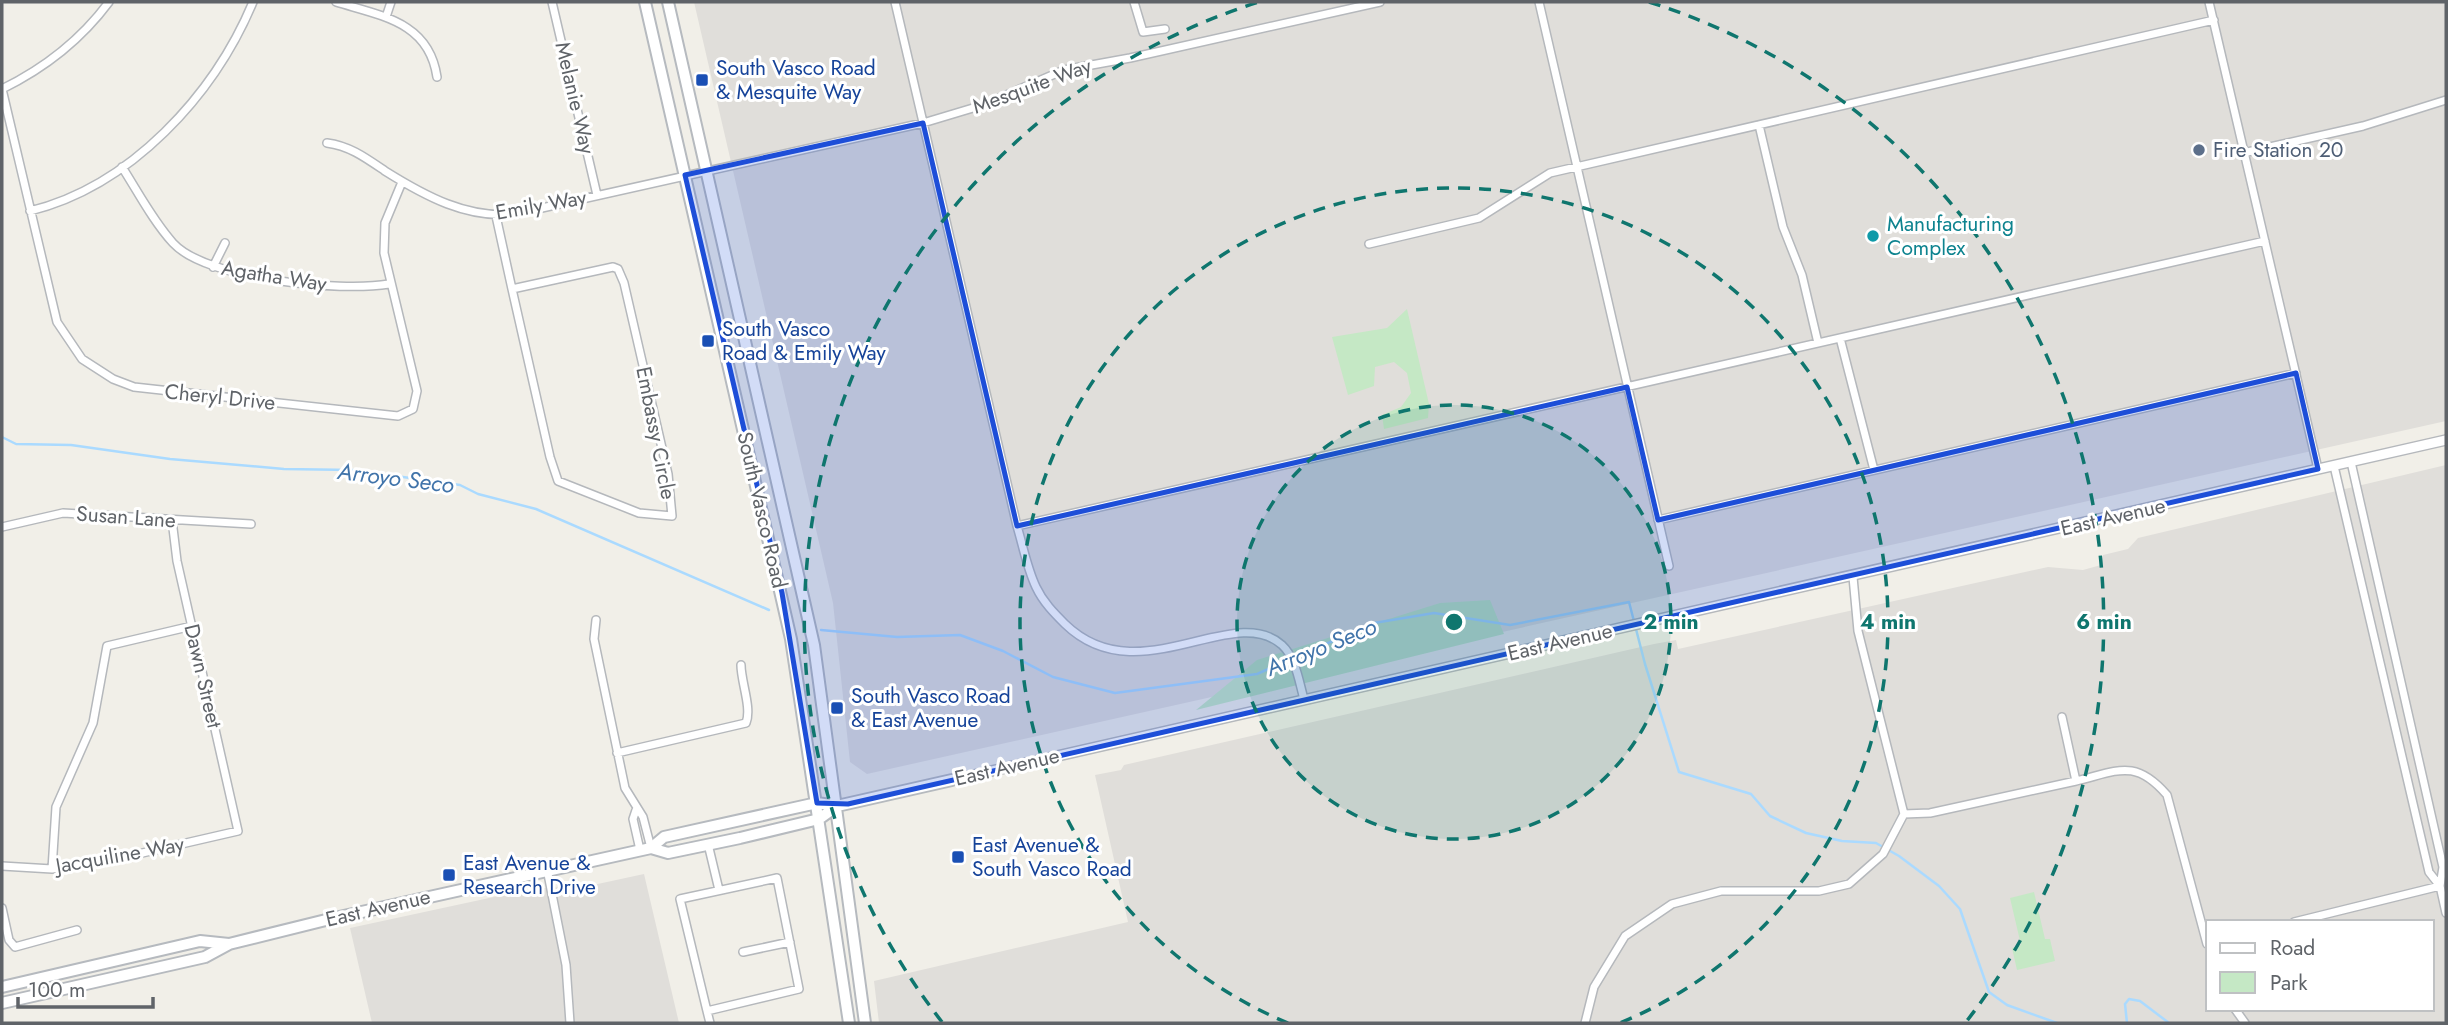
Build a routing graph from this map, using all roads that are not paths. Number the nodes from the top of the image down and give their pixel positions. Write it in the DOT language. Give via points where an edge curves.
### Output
graph roads {
  1 [pos="109,2"];
  2 [pos="253,2"];
  3 [pos="336,2"];
  4 [pos="391,2"];
  5 [pos="552,2"];
  6 [pos="645,2"];
  7 [pos="668,2"];
  8 [pos="895,2"];
  9 [pos="1134,2"];
  10 [pos="1380,2"];
  11 [pos="1539,2"];
  12 [pos="2209,2"];
  13 [pos="386,17"];
  14 [pos="2214,20"];
  15 [pos="1165,29"];
  16 [pos="437,77"];
  17 [pos="2,89"];
  18 [pos="2446,100"];
  19 [pos="923,123"];
  20 [pos="1759,125"];
  21 [pos="327,143"];
  22 [pos="2244,153"];
  23 [pos="122,167"];
  24 [pos="1577,167"];
  25 [pos="706,169"];
  26 [pos="685,175"];
  27 [pos="402,182"];
  28 [pos="597,195"];
  29 [pos="30,211"];
  30 [pos="496,216"];
  31 [pos="2264,241"];
  32 [pos="225,243"];
  33 [pos="1369,244"];
  34 [pos="213,268"];
  35 [pos="389,284"];
  36 [pos="512,289"];
  37 [pos="1840,338"];
  38 [pos="1818,343"];
  39 [pos="2296,373"];
  40 [pos="1627,387"];
  41 [pos="2446,440"];
  42 [pos="2351,462"];
  43 [pos="2334,466"];
  44 [pos="2318,469"];
  45 [pos="1874,470"];
  46 [pos="172,520"];
  47 [pos="1658,520"];
  48 [pos="251,524"];
  49 [pos="1017,526"];
  50 [pos="2,527"];
  51 [pos="1669,566"];
  52 [pos="1853,577"];
  53 [pos="596,620"];
  54 [pos="192,626"];
  55 [pos="741,665"];
  56 [pos="1304,699"];
  57 [pos="2062,717"];
  58 [pos="617,753"];
  59 [pos="952,780"];
  60 [pos="2076,781"];
  61 [pos="817,803"];
  62 [pos="837,806"];
  63 [pos="1904,814"];
  64 [pos="819,820"];
  65 [pos="238,831"];
  66 [pos="708,844"];
  67 [pos="645,849"];
  68 [pos="2,866"];
  69 [pos="52,869"];
  70 [pos="547,869"];
  71 [pos="2440,886"];
  72 [pos="719,890"];
  73 [pos="2,908"];
  74 [pos="2446,913"];
  75 [pos="2302,920"];
  76 [pos="77,930"];
  77 [pos="2206,939"];
  78 [pos="790,942"];
  79 [pos="229,944"];
  80 [pos="743,952"];
  81 [pos="2,987"];
  82 [pos="2,1003"];
  83 [pos="706,1011"];
  84 [pos="570,1023"];
  85 [pos="710,1023"];
  86 [pos="849,1023"];
  87 [pos="865,1023"];
  88 [pos="1585,1023"];
  1 -- 17 [label="street" via="57,57"];
  2 -- 23 [label="street" via="199,93 172,124"];
  3 -- 13 [label="street"];
  4 -- 13 [label="street"];
  5 -- 28 [label="street, Melanie Way"];
  6 -- 26 [label="main road, South Vasco Road"];
  7 -- 25 [label="main road, South Vasco Road"];
  8 -- 19 [label="street"];
  9 -- 15 [label="street" via="1143,32"];
  10 -- 19 [label="street, Mesquite Way" via="1064,70 983,105"];
  11 -- 24 [label="street"];
  12 -- 14 [label="street"];
  13 -- 16 [label="street" via="421,37 434,56"];
  14 -- 20 [label="street"];
  14 -- 22 [label="street"];
  17 -- 29 [label="street, Cheryl Drive"];
  18 -- 22 [label="street" via="2363,126"];
  19 -- 25 [label="street, Mesquite Way"];
  19 -- 49 [label="street"];
  20 -- 24 [label="street"];
  20 -- 38 [label="street"];
  21 -- 27 [label="street, Emily Way" via="345,145"];
  22 -- 31 [label="street"];
  23 -- 29 [label="street" via="49,206"];
  23 -- 34 [label="street, Agatha Way" via="174,244"];
  24 -- 33 [label="street" via="1550,173 1479,218"];
  24 -- 40 [label="street"];
  25 -- 26 [label="street, Mesquite Way"];
  25 -- 62 [label="main road, South Vasco Road" via="814,645"];
  26 -- 28 [label="street, Emily Way"];
  26 -- 61 [label="main road, South Vasco Road" via="782,593"];
  27 -- 30 [label="street, Emily Way" via="453,207"];
  27 -- 35 [label="street, Cheryl Drive" via="389,209 383,238"];
  28 -- 30 [label="street, Emily Way"];
  29 -- 35 [label="street, Cheryl Drive" via="53,310 70,345 101,372 134,387 405,414 412,409 417,391"];
  30 -- 36 [label="street, Embassy Circle"];
  31 -- 37 [label="street"];
  31 -- 39 [label="street"];
  32 -- 34 [label="street"];
  34 -- 35 [label="street, Agatha Way" via="352,287"];
  36 -- 36 [label="street, Embassy Circle" via="558,481 639,513 672,516 668,474 618,269"];
  37 -- 38 [label="street"];
  37 -- 45 [label="street"];
  38 -- 40 [label="street"];
  39 -- 44 [label="street"];
  39 -- 45 [label="street"];
  40 -- 47 [label="street"];
  40 -- 49 [label="street"];
  41 -- 42 [label="street, East Avenue"];
  42 -- 43 [label="street, East Avenue"];
  42 -- 71 [label="street" via="2443,867"];
  43 -- 44 [label="street, East Avenue"];
  43 -- 71 [label="street" via="2429,872"];
  44 -- 52 [label="street, East Avenue"];
  45 -- 47 [label="street"];
  46 -- 48 [label="street, Susan Lane"];
  46 -- 50 [label="street, Susan Lane" via="63,513"];
  46 -- 54 [label="street, Dawn Street"];
  47 -- 51 [label="street"];
  49 -- 56 [label="street" via="1036,586 1050,609 1075,633 1108,648 1139,653 1258,633 1273,638 1290,656"];
  52 -- 56 [label="street, East Avenue"];
  52 -- 63 [label="street" via="1858,631"];
  53 -- 58 [label="street" via="594,639"];
  54 -- 65 [label="street, Dawn Street"];
  54 -- 69 [label="street" via="107,646 93,723 56,807"];
  55 -- 58 [label="street" via="746,723"];
  56 -- 59 [label="street, East Avenue"];
  57 -- 60 [label="street"];
  58 -- 67 [label="street" via="625,788 643,817"];
  59 -- 62 [label="main road, East Avenue"];
  60 -- 63 [label="street" via="1930,813"];
  60 -- 77 [label="street" via="2128,769 2151,776 2167,794"];
  61 -- 62 [label="main road, East Avenue"];
  61 -- 64 [label="main road, South Vasco Road"];
  61 -- 67 [label="main road, East Avenue" via="664,837"];
  62 -- 64 [label="main road, East Avenue"];
  62 -- 87 [label="main road, South Vasco Road"];
  63 -- 88 [label="street" via="1883,854 1849,884 1819,891 1721,891 1672,904 1625,936 1594,987"];
  64 -- 66 [label="main road, East Avenue"];
  64 -- 86 [label="main road, South Vasco Road"];
  65 -- 69 [label="street, Jacquiline Way"];
  66 -- 67 [label="main road, East Avenue" via="668,853"];
  66 -- 72 [label="street"];
  67 -- 70 [label="main road, East Avenue"];
  68 -- 69 [label="street, Jacquiline Way"];
  70 -- 79 [label="main road, East Avenue"];
  70 -- 84 [label="street" via="566,965"];
  71 -- 74 [label="street"];
  71 -- 75 [label="street"];
  72 -- 78 [label="street" via="777,878"];
  72 -- 83 [label="street" via="680,899"];
  73 -- 76 [label="street" via="15,947"];
  78 -- 80 [label="street"];
  78 -- 83 [label="street" via="799,989"];
  79 -- 81 [label="main road, East Avenue" via="200,941"];
  79 -- 82 [label="main road, East Avenue" via="205,957"];
  83 -- 85 [label="street"];
}
